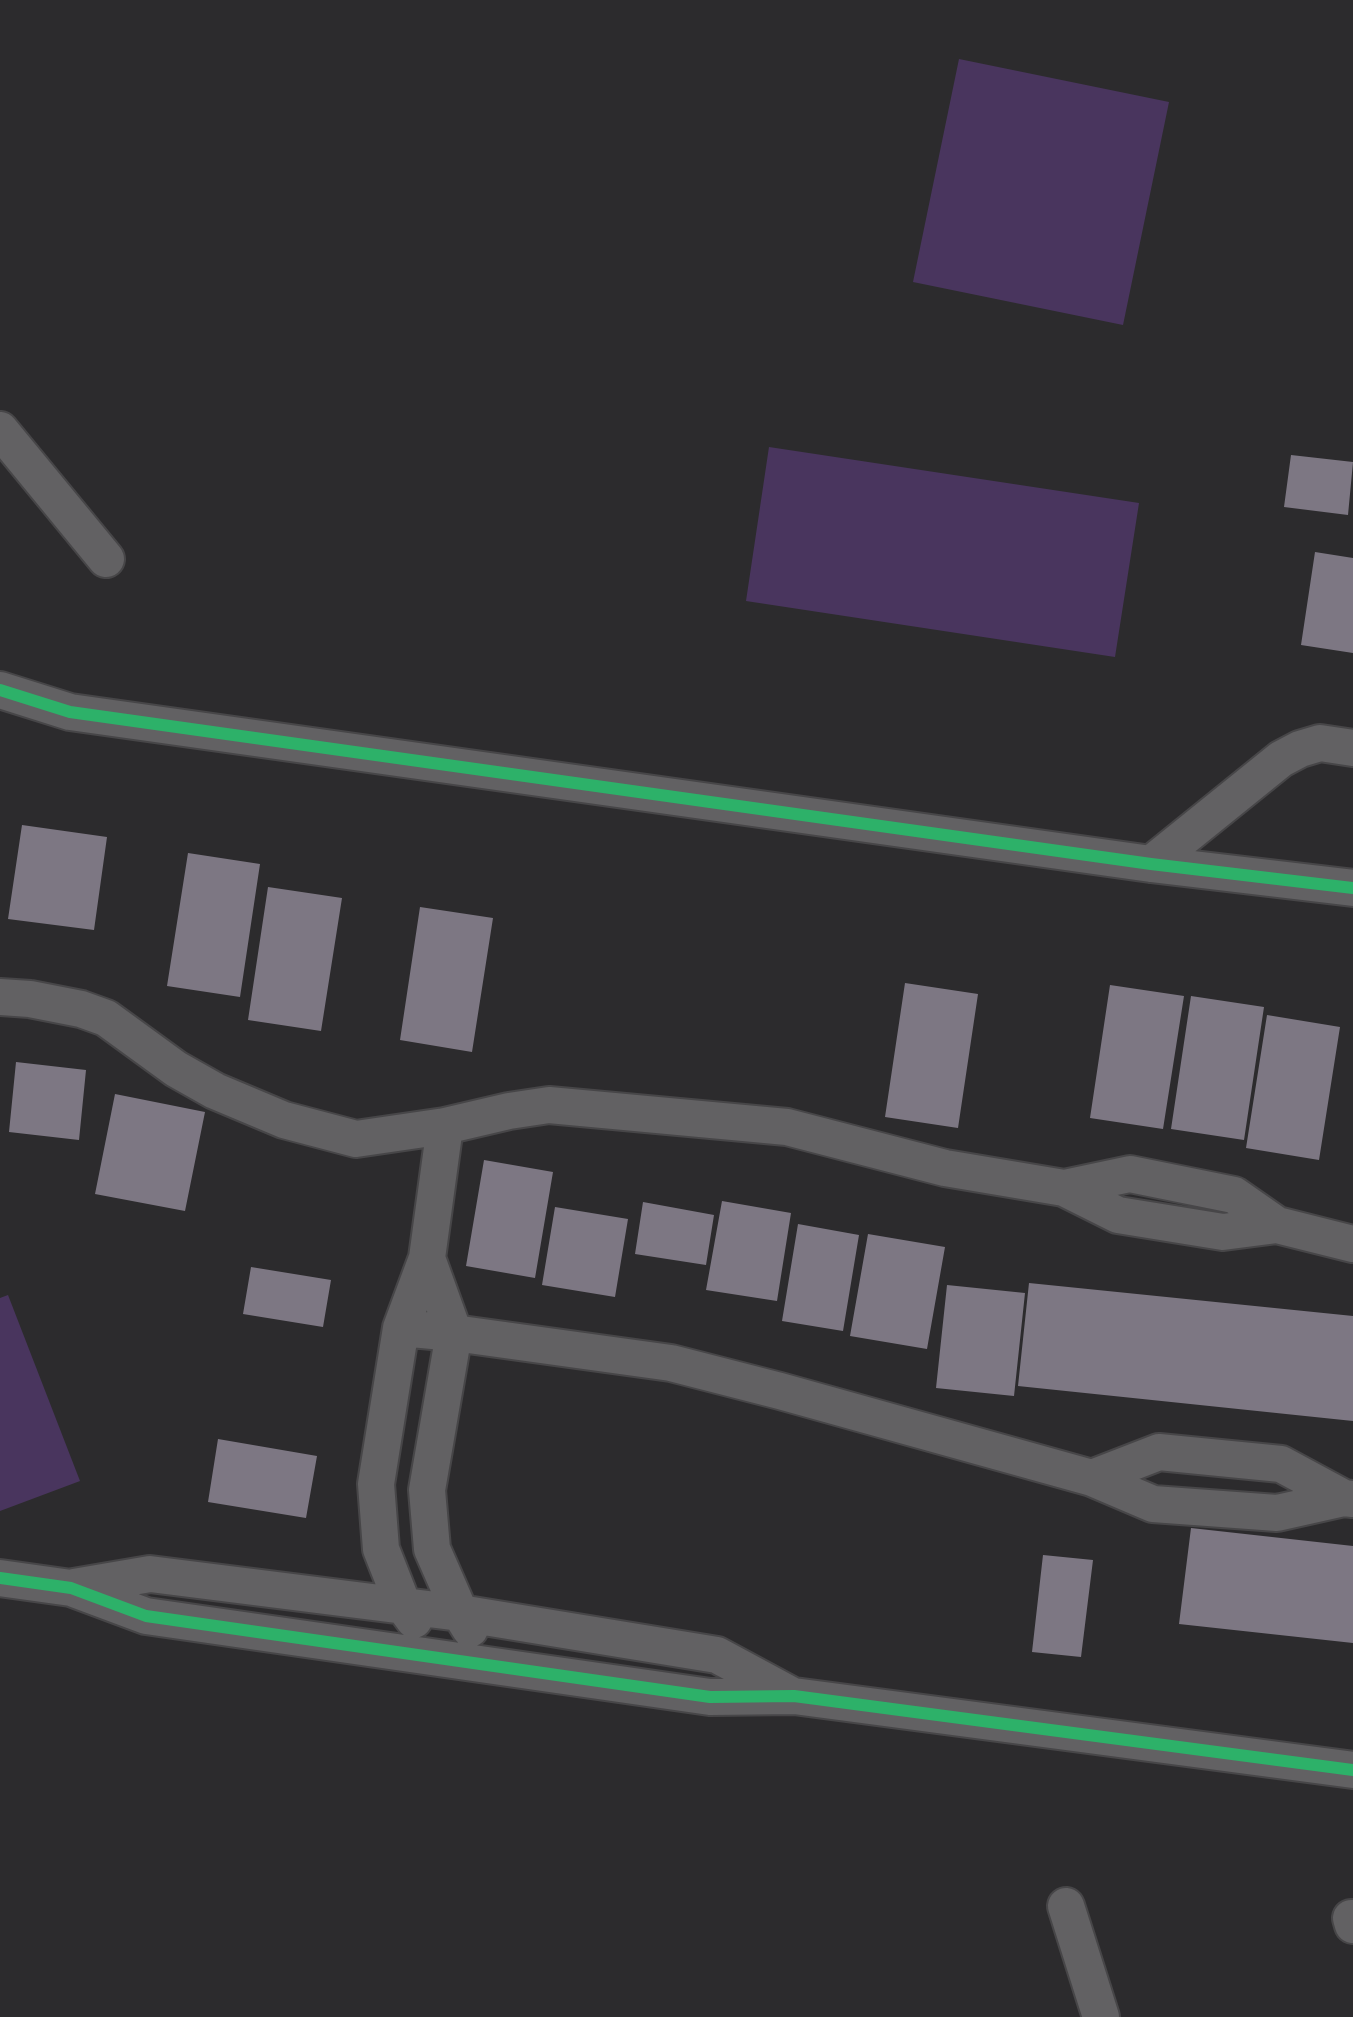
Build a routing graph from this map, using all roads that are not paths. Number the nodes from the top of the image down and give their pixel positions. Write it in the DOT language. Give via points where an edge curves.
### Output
graph roads {
  1 [pos="0,430"];
  2 [pos="106,559"];
  3 [pos="0,690"];
  4 [pos="1353,748"];
  5 [pos="1151,864"];
  6 [pos="1353,888"];
  7 [pos="0,997"];
  8 [pos="445,1126"];
  9 [pos="1353,1244"];
  10 [pos="427,1258"];
  11 [pos="401,1328"];
  12 [pos="454,1333"];
  13 [pos="383,1437"];
  14 [pos="434,1445"];
  15 [pos="1092,1478"];
  16 [pos="1349,1498"];
  17 [pos="0,1578"];
  18 [pos="71,1588"];
  19 [pos="403,1605"];
  20 [pos="460,1613"];
  21 [pos="444,1659"];
  22 [pos="491,1666"];
  23 [pos="794,1696"];
  24 [pos="1353,1770"];
  25 [pos="1066,1906"];
  26 [pos="1101,2017"];
  1 -- 2 [label="street"];
  3 -- 5 [label="street" via="70,712"];
  4 -- 5 [label="street" via="1320,743 1281,759"];
  5 -- 6 [label="street"];
  7 -- 8 [label="street" via="106,1018 176,1069 284,1120 356,1139"];
  8 -- 9 [label="street" via="549,1105 787,1127 945,1168 1064,1188 1130,1174 1234,1195 1277,1225"];
  8 -- 10 [label="street"];
  10 -- 11 [label="street"];
  10 -- 12 [label="street"];
  11 -- 12 [label="street"];
  11 -- 13 [label="street"];
  12 -- 14 [label="street"];
  12 -- 15 [label="street" via="671,1363"];
  13 -- 14 [label="street"];
  13 -- 19 [label="street" via="376,1484 381,1549"];
  14 -- 20 [label="street" via="427,1490 432,1549"];
  15 -- 16 [label="street" via="1153,1504 1277,1513"];
  15 -- 16 [label="street" via="1159,1452 1281,1464"];
  17 -- 18 [label="street"];
  18 -- 19 [label="street" via="150,1574"];
  18 -- 21 [label="street" via="146,1616"];
  19 -- 20 [label="street"];
  19 -- 21 [label="street"];
  20 -- 22 [label="street"];
  20 -- 23 [label="street" via="717,1655"];
  21 -- 22 [label="street"];
  22 -- 23 [label="street" via="710,1697"];
  23 -- 24 [label="street"];
  25 -- 26 [label="street"];
}
